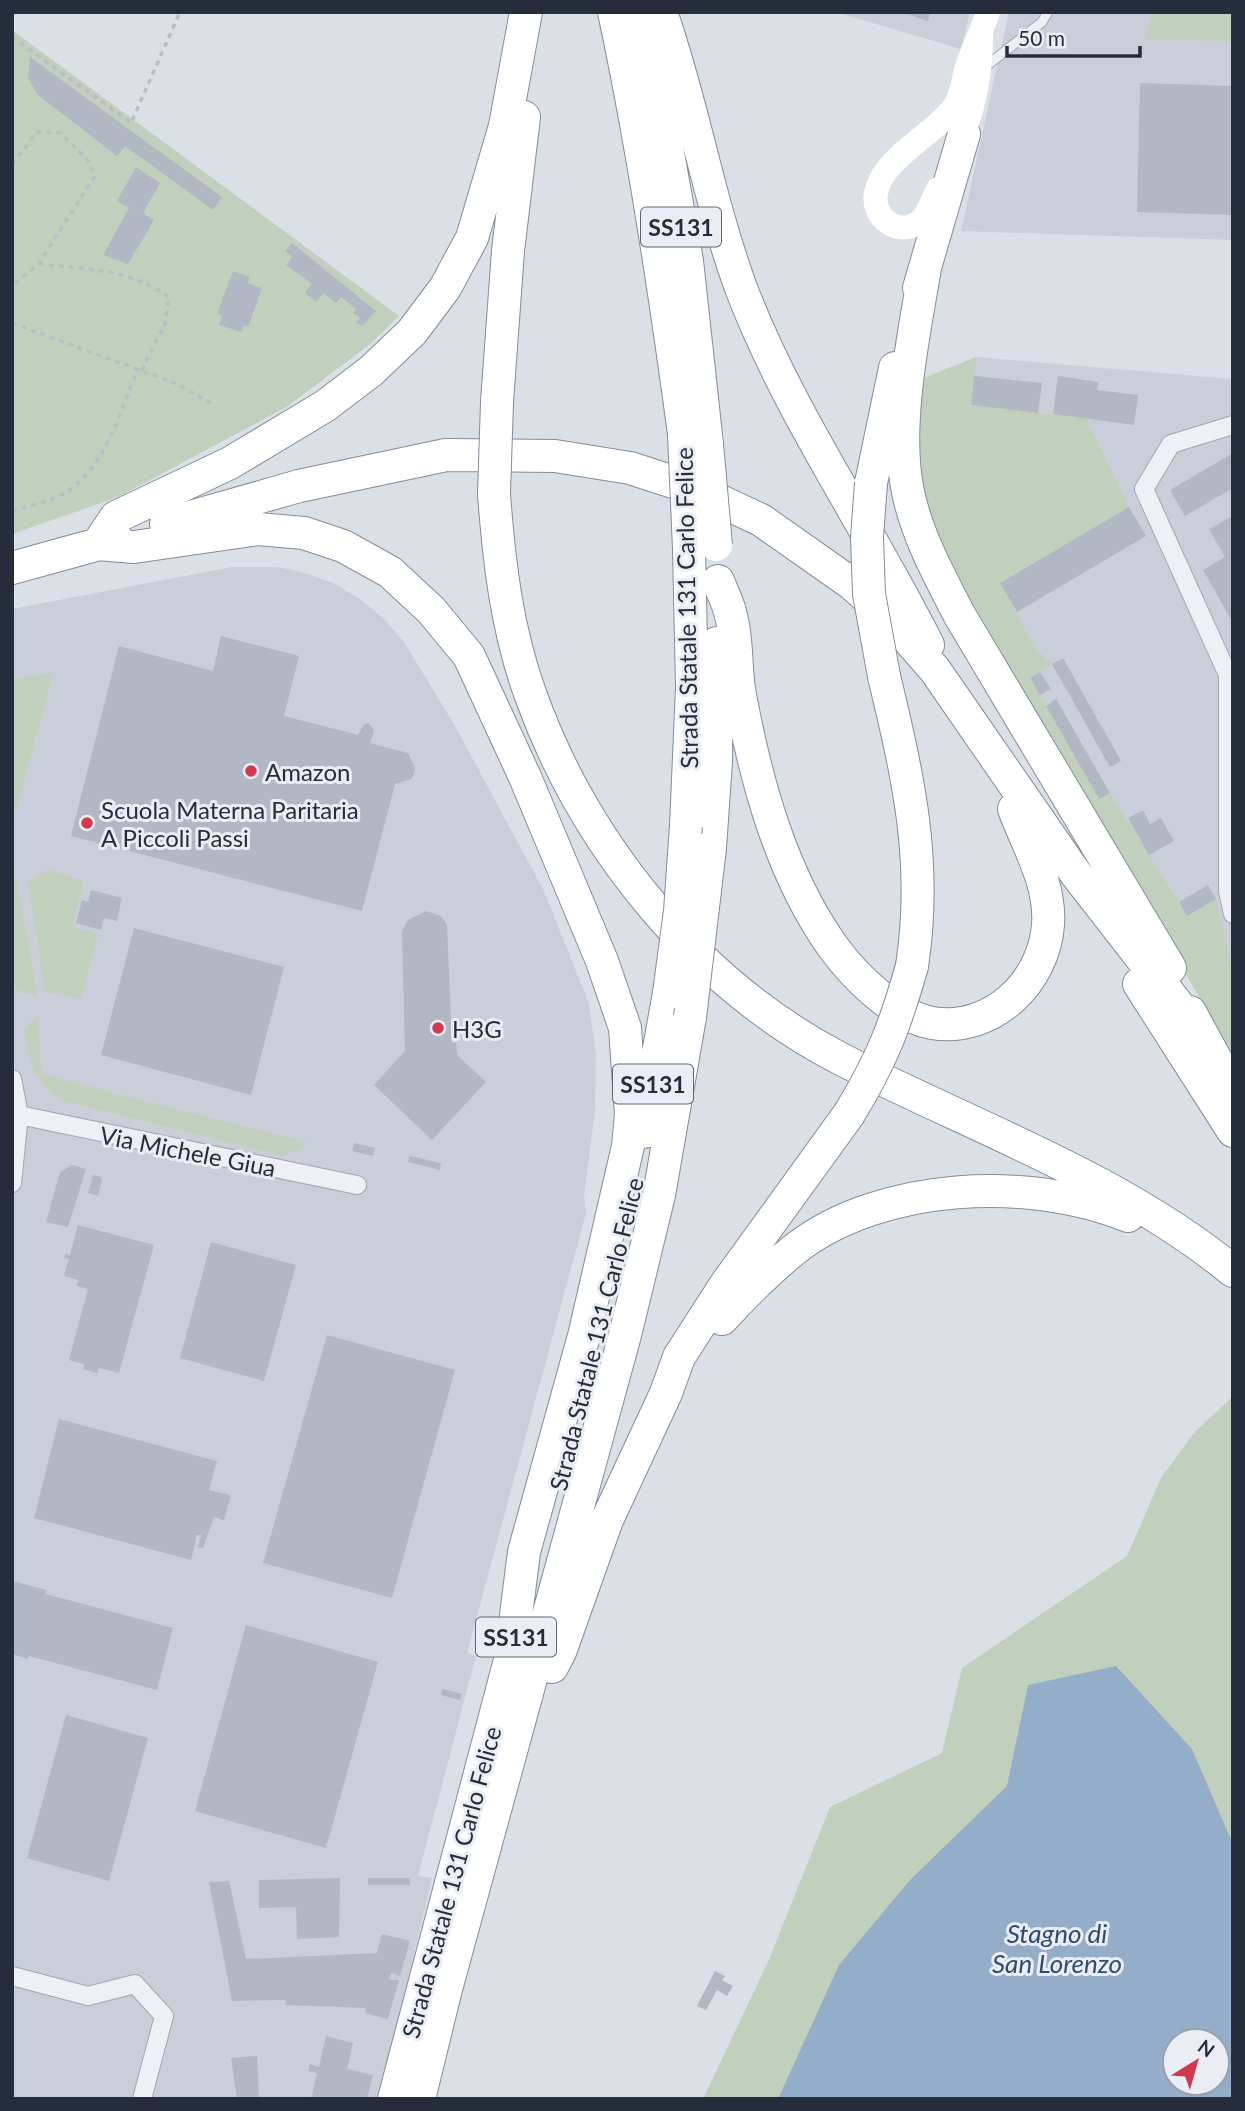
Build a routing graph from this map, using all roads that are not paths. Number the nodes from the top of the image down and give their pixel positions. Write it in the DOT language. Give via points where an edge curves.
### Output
graph roads {
  1 [pos="614,12"];
  2 [pos="643,12"];
  3 [pos="661,12"];
  4 [pos="1048,12"];
  5 [pos="525,20"];
  6 [pos="985,24"];
  7 [pos="981,70"];
  8 [pos="964,134"];
  9 [pos="925,268"];
  10 [pos="1233,425"];
  11 [pos="696,439"];
  12 [pos="98,544"];
  13 [pos="703,547"];
  14 [pos="12,568"];
  15 [pos="718,581"];
  16 [pos="955,700"];
  17 [pos="998,761"];
  18 [pos="1076,874"];
  19 [pos="1233,914"];
  20 [pos="1199,1032"];
  21 [pos="12,1079"];
  22 [pos="1233,1091"];
  23 [pos="19,1115"];
  24 [pos="1233,1131"];
  25 [pos="12,1183"];
  26 [pos="357,1185"];
  27 [pos="1233,1270"];
  28 [pos="1233,1284"];
  29 [pos="666,1393"];
  30 [pos="511,1655"];
  31 [pos="519,1726"];
  32 [pos="12,1976"];
  33 [pos="142,2099"];
  34 [pos="394,2099"];
  35 [pos="419,2099"];
  1 -- 11 [label="highway, Strada Statale 131 Carlo Felice / SS131"];
  2 -- 11 [label="highway, Strada Statale 131 Carlo Felice / SS131" via="687,261"];
  3 -- 16 [label="highway" via="714,209 742,290 820,455 899,587"];
  4 -- 7 [label="lane" via="1042,22"];
  5 -- 12 [label="highway" via="505,126 472,238 445,288 412,332 325,406 230,463 116,517"];
  5 -- 27 [label="highway, bridge" via="527,95 508,251 494,494 509,618 530,696 559,764 638,890 687,943 763,1010 838,1057 1150,1211"];
  6 -- 7 [label="main road"];
  6 -- 8 [label="main road" via="953,108 881,177 875,204 882,219 906,228 922,220"];
  7 -- 8 [label="main road"];
  8 -- 9 [label="highway"];
  9 -- 20 [label="highway" via="910,361 904,455 908,493 929,555 960,616 1169,965"];
  9 -- 29 [label="highway, bridge" via="887,395 871,483 869,594 914,813 920,887 912,966 890,1041 849,1114 726,1284 679,1357"];
  10 -- 19 [label="street" via="1171,444 1144,489 1228,676 1228,891"];
  11 -- 13 [label="highway, Strada Statale 131 Carlo Felice / SS131, bridge"];
  12 -- 14 [label="highway"];
  12 -- 16 [label="highway" via="299,486 446,455 555,456 630,468 695,489 761,520 807,550 888,616"];
  12 -- 30 [label="highway" via="134,547 258,529 304,533 344,546 390,572 431,610 469,656 602,961 625,1028 631,1114 628,1146 581,1349 524,1552"];
  13 -- 15 [label="highway, Strada Statale 131 Carlo Felice / SS131"];
  13 -- 30 [label="highway, Strada Statale 131 Carlo Felice / SS131, bridge" via="680,911 669,993 618,1267"];
  15 -- 17 [label="highway" via="732,616 737,676 759,776 803,899 863,984 932,1023 975,1018 1014,998 1029,983 1045,949 1044,887"];
  15 -- 31 [label="highway, Strada Statale 131 Carlo Felice / SS131, bridge" via="716,762 690,1017 659,1195 629,1322"];
  16 -- 17 [label="highway"];
  17 -- 18 [label="highway"];
  18 -- 20 [label="highway"];
  18 -- 24 [label="highway"];
  20 -- 22 [label="highway"];
  21 -- 23 [label="street"];
  23 -- 25 [label="street"];
  23 -- 26 [label="street, Via Michele Giua"];
  28 -- 29 [label="highway" via="1173,1238 1089,1202 1012,1190 967,1190 912,1199 857,1217 797,1248 733,1307"];
  29 -- 31 [label="highway" via="607,1520 560,1653"];
  30 -- 34 [label="highway, Strada Statale 131 Carlo Felice / SS131"];
  31 -- 35 [label="highway, Strada Statale 131 Carlo Felice / SS131"];
  32 -- 33 [label="street" via="88,1996 135,1984 164,2016"];
}
